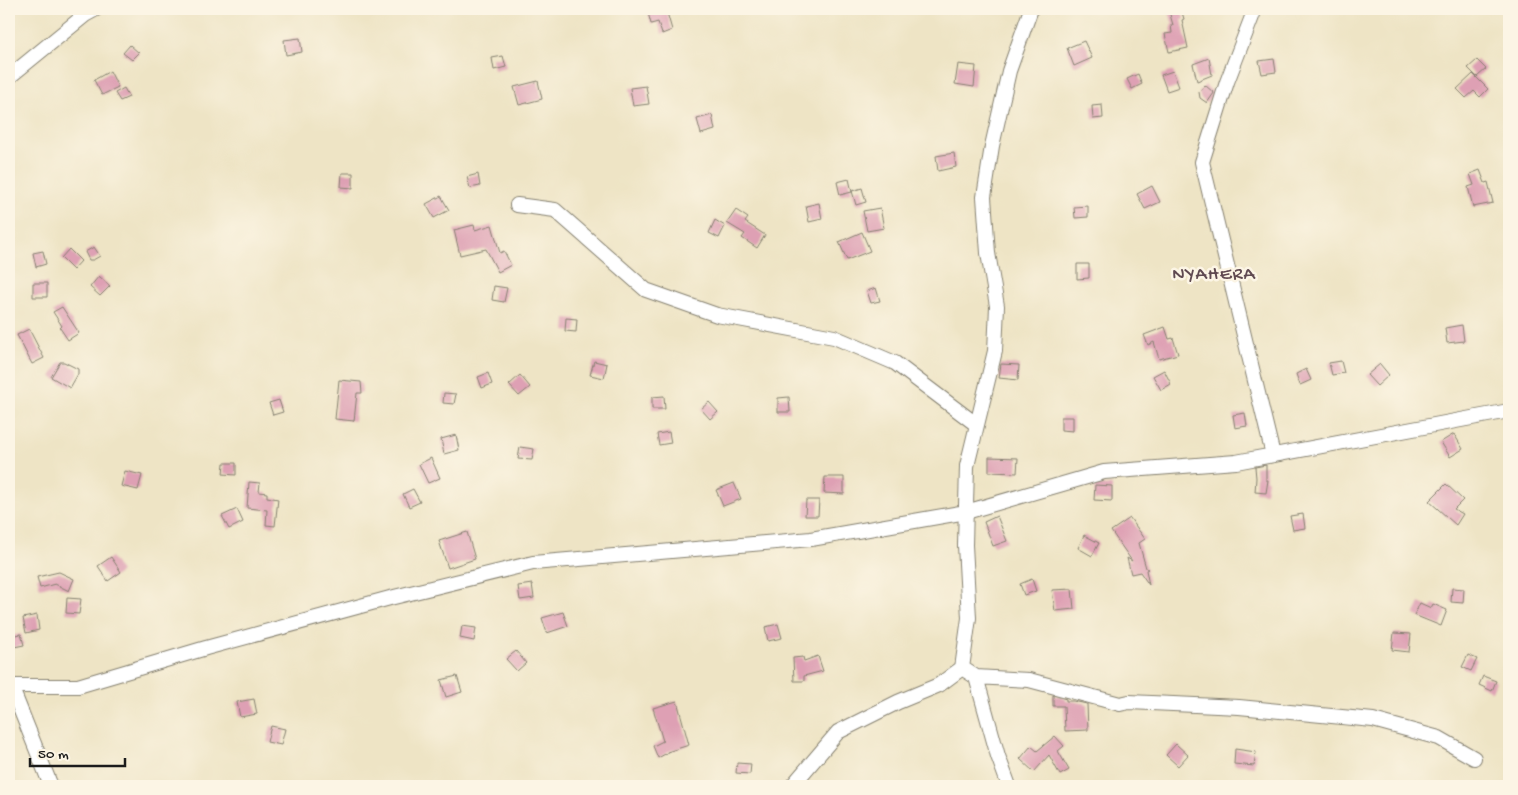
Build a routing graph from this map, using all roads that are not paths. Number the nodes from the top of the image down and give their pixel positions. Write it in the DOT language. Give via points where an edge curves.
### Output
graph roads {
  1 [pos="96,9"];
  2 [pos="1031,9"];
  3 [pos="1255,9"];
  4 [pos="9,77"];
  5 [pos="517,205"];
  6 [pos="1509,410"];
  7 [pos="977,425"];
  8 [pos="1273,455"];
  9 [pos="966,512"];
  10 [pos="962,668"];
  11 [pos="976,677"];
  12 [pos="9,684"];
  13 [pos="1474,758"];
  14 [pos="51,786"];
  15 [pos="792,786"];
  16 [pos="1010,786"];
  1 -- 4 [label="street"];
  2 -- 7 [label="street" via="1009,71 984,198 997,306 995,351"];
  3 -- 8 [label="street" via="1227,82 1202,162"];
  5 -- 7 [label="street" via="555,210 646,290 717,315 834,337 896,363"];
  6 -- 8 [label="street"];
  7 -- 9 [label="street" via="968,466"];
  8 -- 9 [label="street" via="1236,462 1104,472"];
  9 -- 10 [label="street" via="969,618"];
  9 -- 12 [label="street" via="811,539 533,563 390,598 78,686"];
  10 -- 11 [label="street"];
  10 -- 15 [label="street" via="939,685 838,732"];
  11 -- 13 [label="street" via="1030,680 1120,704 1239,707 1373,720 1439,738"];
  11 -- 16 [label="street" via="998,756"];
  12 -- 14 [label="street"];
}
